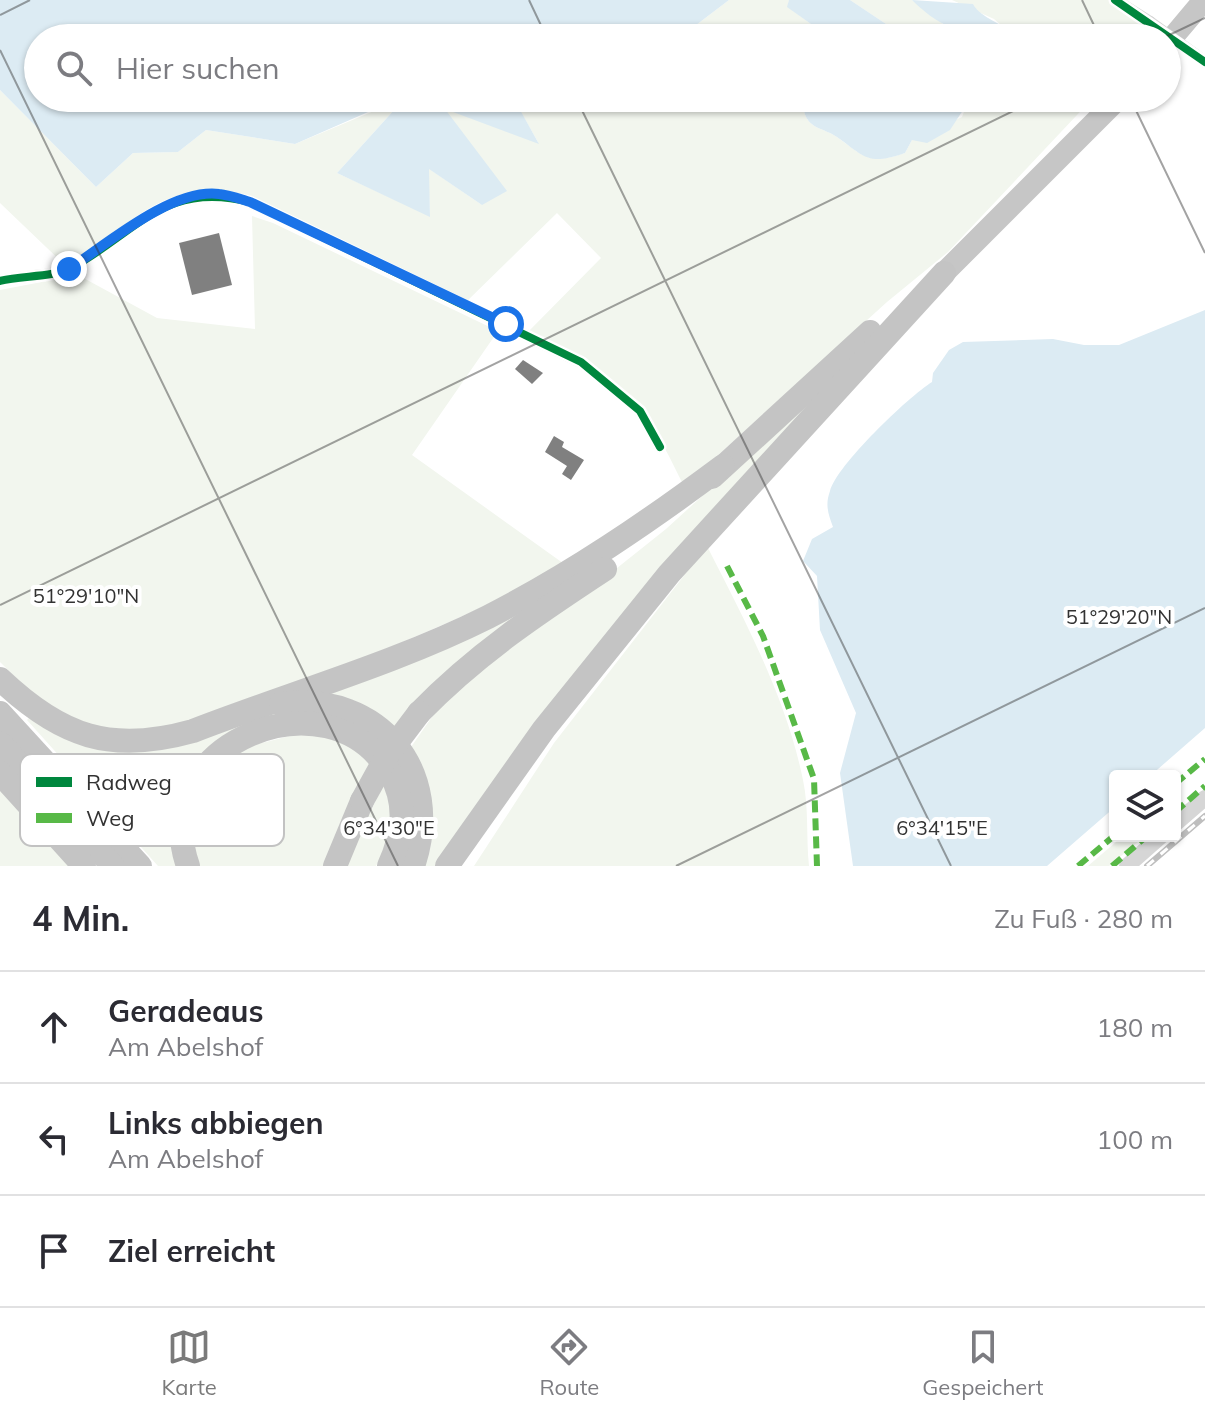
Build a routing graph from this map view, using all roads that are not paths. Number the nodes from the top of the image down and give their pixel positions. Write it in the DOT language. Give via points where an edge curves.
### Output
graph roads {
  1 [pos="1115,0"];
  2 [pos="1204,0"];
  3 [pos="1153,24"];
  4 [pos="1181,27"];
  5 [pos="1181,44"];
  6 [pos="1205,62"];
  7 [pos="1105,112"];
  8 [pos="944,273"];
  9 [pos="0,281"];
  10 [pos="660,447"];
  11 [pos="723,466"];
  12 [pos="0,679"];
  13 [pos="0,713"];
  14 [pos="241,713"];
  15 [pos="0,743"];
  16 [pos="38,754"];
  17 [pos="219,754"];
  18 [pos="20,765"];
  19 [pos="0,773"];
  20 [pos="20,795"];
  21 [pos="1205,798"];
  22 [pos="1181,819"];
  23 [pos="1154,842"];
  24 [pos="66,846"];
  25 [pos="95,846"];
  26 [pos="122,846"];
  27 [pos="183,846"];
  28 [pos="84,866"];
  29 [pos="113,866"];
  30 [pos="140,866"];
  31 [pos="188,866"];
  32 [pos="335,866"];
  33 [pos="389,866"];
  34 [pos="413,866"];
  35 [pos="447,866"];
  36 [pos="1127,866"];
  1 -- 3 [label="street, bridge"];
  2 -- 4 [label="highway"];
  5 -- 6 [label="street, bridge"];
  7 -- 8 [label="highway"];
  8 -- 11 [label="highway" via="902,302"];
  8 -- 35 [label="highway" via="669,574 544,729"];
  9 -- 10 [label="street" via="69,269 159,210 197,196 239,199 581,362 640,411"];
  11 -- 14 [label="highway" via="635,532 498,611 413,651"];
  11 -- 32 [label="highway, bridge" via="606,568 463,668 419,713 362,801"];
  12 -- 14 [label="highway" via="45,719 89,737 119,742 157,741"];
  13 -- 16 [label="highway"];
  14 -- 34 [label="highway" via="293,702 324,705 355,712 384,729 405,756 424,814"];
  15 -- 18 [label="highway"];
  17 -- 33 [label="highway" via="239,738 293,724 322,725 368,744 400,795 401,830"];
  19 -- 20 [label="highway"];
  21 -- 22 [label="street"];
  23 -- 36 [label="street"];
  24 -- 28 [label="highway"];
  25 -- 29 [label="highway"];
  26 -- 30 [label="highway"];
  27 -- 31 [label="highway"];
}
